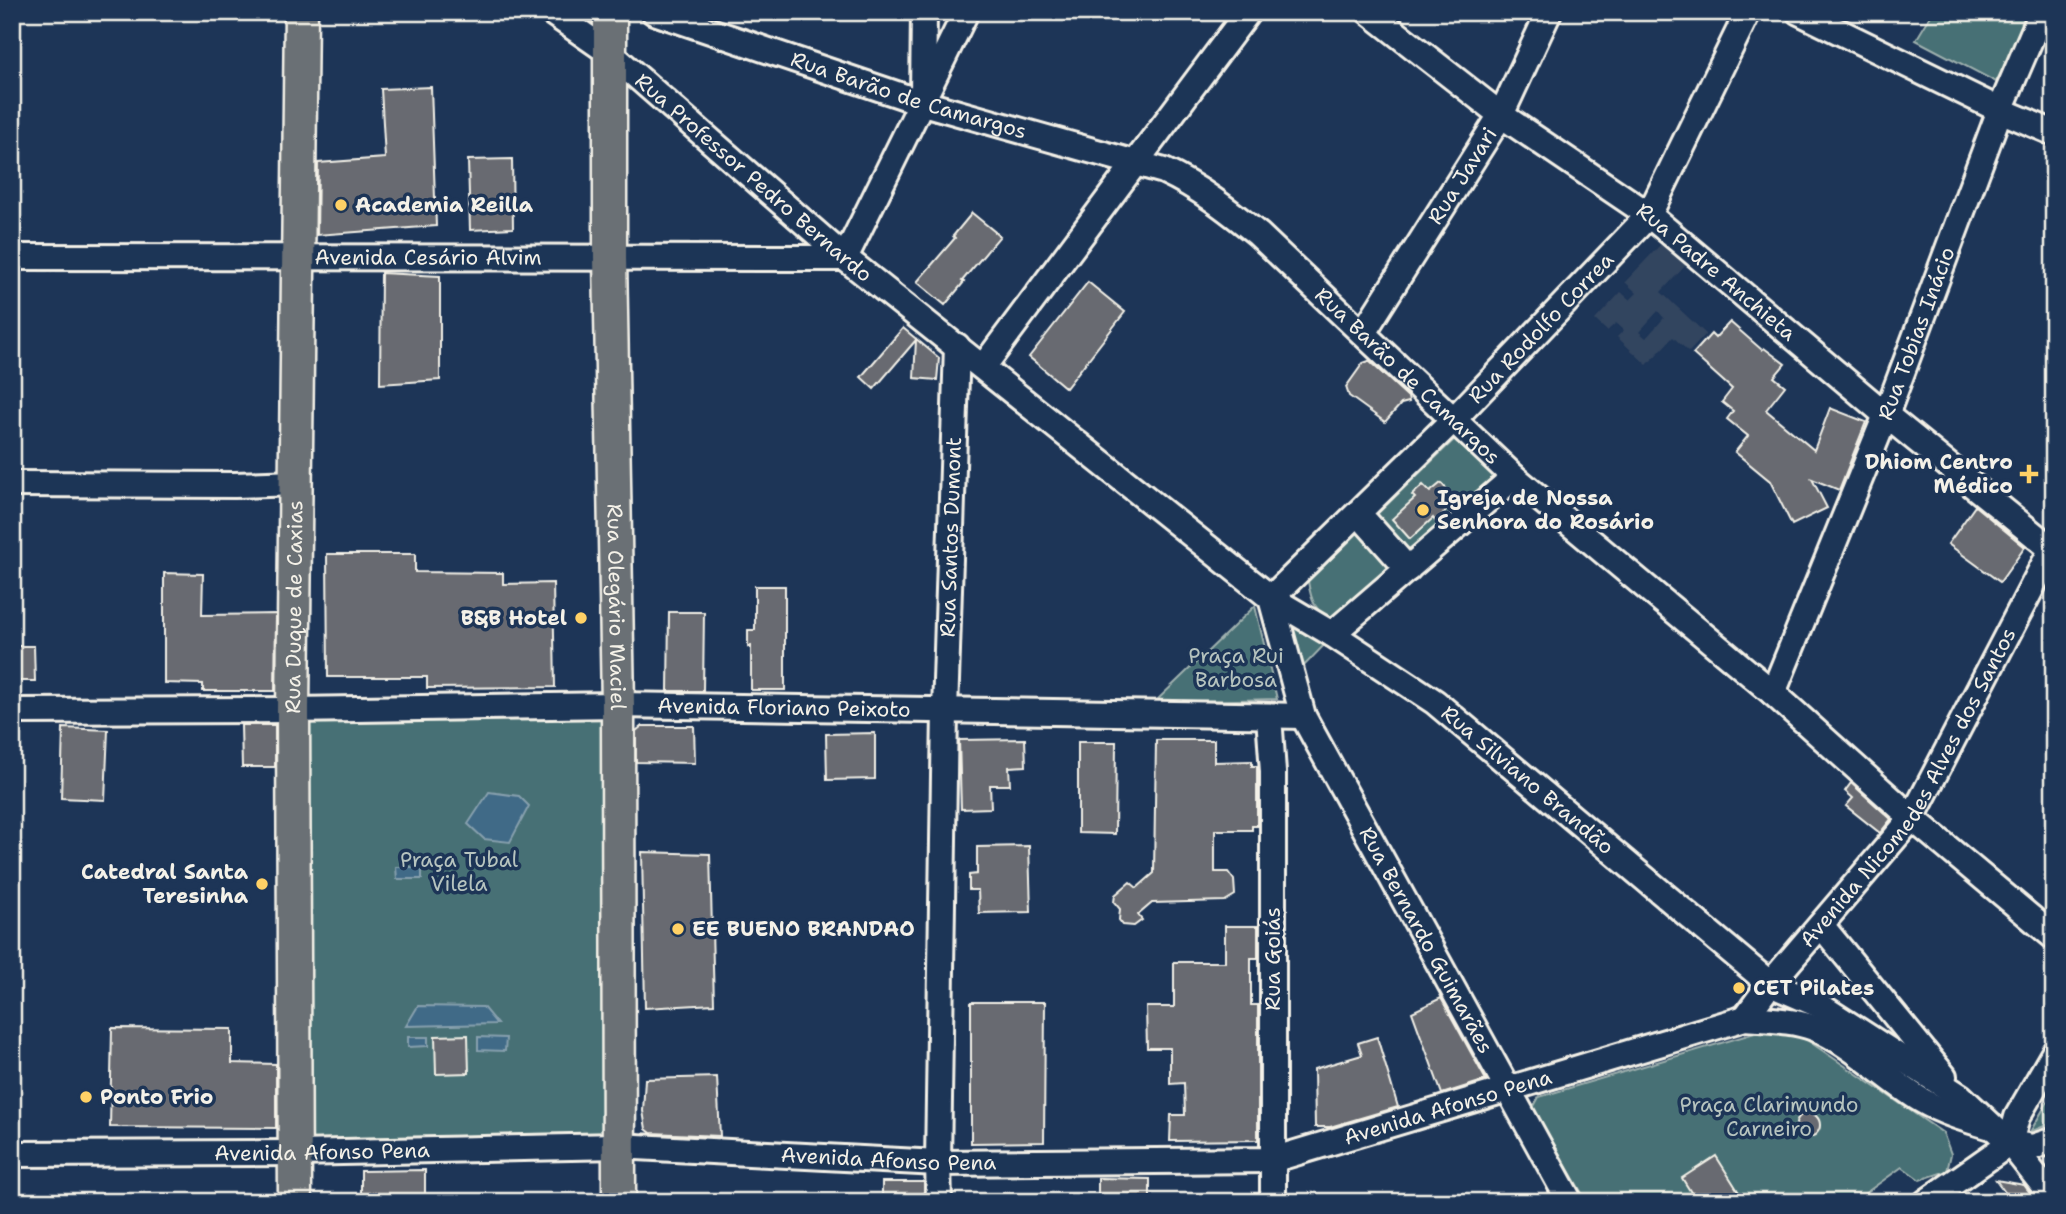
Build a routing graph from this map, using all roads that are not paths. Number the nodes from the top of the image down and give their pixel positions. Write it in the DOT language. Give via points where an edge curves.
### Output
graph roads {
  1 [pos="302,12"];
  2 [pos="551,12"];
  3 [pos="610,12"];
  4 [pos="653,12"];
  5 [pos="924,12"];
  6 [pos="967,12"];
  7 [pos="1248,12"];
  8 [pos="1369,12"];
  9 [pos="1549,12"];
  10 [pos="1748,12"];
  11 [pos="1799,12"];
  12 [pos="2042,12"];
  13 [pos="610,53"];
  14 [pos="923,103"];
  15 [pos="2000,110"];
  16 [pos="1501,115"];
  17 [pos="2054,133"];
  18 [pos="1135,163"];
  19 [pos="1649,215"];
  20 [pos="12,257"];
  21 [pos="300,257"];
  22 [pos="610,257"];
  23 [pos="845,258"];
  24 [pos="1363,333"];
  25 [pos="957,346"];
  26 [pos="983,367"];
  27 [pos="1886,415"];
  28 [pos="1454,419"];
  29 [pos="1514,477"];
  30 [pos="297,483"];
  31 [pos="12,484"];
  32 [pos="1367,523"];
  33 [pos="2053,549"];
  34 [pos="1408,569"];
  35 [pos="1271,598"];
  36 [pos="1332,634"];
  37 [pos="1773,693"];
  38 [pos="618,705"];
  39 [pos="12,710"];
  40 [pos="293,710"];
  41 [pos="945,711"];
  42 [pos="1269,716"];
  43 [pos="1303,716"];
  44 [pos="1913,818"];
  45 [pos="1821,925"];
  46 [pos="2054,937"];
  47 [pos="1770,984"];
  48 [pos="1745,1018"];
  49 [pos="2054,1053"];
  50 [pos="1510,1088"];
  51 [pos="1960,1096"];
  52 [pos="1991,1127"];
  53 [pos="2054,1140"];
  54 [pos="2010,1143"];
  55 [pos="618,1146"];
  56 [pos="296,1153"];
  57 [pos="12,1154"];
  58 [pos="1272,1160"];
  59 [pos="937,1163"];
  60 [pos="2054,1199"];
  61 [pos="295,1202"];
  62 [pos="619,1202"];
  63 [pos="939,1202"];
  64 [pos="1273,1202"];
  65 [pos="1570,1202"];
  66 [pos="1926,1202"];
  1 -- 21 [label="main road, Rua Duque de Caxias"];
  2 -- 13 [label="street, Rua Professor Pedro Bernardo"];
  3 -- 13 [label="main road, Rua Olegário Maciel"];
  4 -- 14 [label="street, Rua Barão de Camargos"];
  5 -- 14 [label="street"];
  6 -- 14 [label="street"];
  7 -- 18 [label="street"];
  8 -- 16 [label="street, Rua Padre Anchieta"];
  9 -- 16 [label="street, Rua Javari"];
  10 -- 19 [label="street, Rua Rodolfo Correa"];
  11 -- 15 [label="street"];
  12 -- 15 [label="street, Rua Tobias Inácio"];
  13 -- 22 [label="main road, Rua Olegário Maciel"];
  13 -- 23 [label="street, Rua Professor Pedro Bernardo"];
  14 -- 18 [label="street, Rua Barão de Camargos"];
  14 -- 23 [label="street"];
  15 -- 17 [label="street"];
  15 -- 27 [label="street, Rua Tobias Inácio"];
  16 -- 19 [label="street, Rua Padre Anchieta"];
  16 -- 24 [label="street, Rua Javari"];
  18 -- 24 [label="street, Rua Barão de Camargos" via="1185,180 1221,204"];
  18 -- 26 [label="street"];
  19 -- 27 [label="street, Rua Padre Anchieta"];
  19 -- 28 [label="street, Rua Rodolfo Correa"];
  20 -- 21 [label="street, Avenida Cesário Alvim"];
  21 -- 22 [label="street, Avenida Cesário Alvim"];
  21 -- 30 [label="main road, Rua Duque de Caxias"];
  22 -- 23 [label="street, Avenida Cesário Alvim"];
  22 -- 38 [label="main road, Rua Olegário Maciel"];
  23 -- 25 [label="street, Rua Professor Pedro Bernardo"];
  24 -- 28 [label="street, Rua Barão de Camargos"];
  25 -- 26 [label="street"];
  25 -- 41 [label="street, Rua Santos Dumont"];
  26 -- 35 [label="street"];
  27 -- 33 [label="street, Rua Padre Anchieta"];
  27 -- 37 [label="street, Rua Tobias Inácio"];
  28 -- 29 [label="street, Rua Barão de Camargos"];
  28 -- 35 [label="street, Rua Rodolfo Correa"];
  29 -- 34 [label="street"];
  29 -- 37 [label="street, Rua Barão de Camargos"];
  30 -- 31 [label="street"];
  30 -- 40 [label="main road, Rua Duque de Caxias"];
  32 -- 34 [label="street"];
  33 -- 44 [label="street, Avenida Nicomedes Alves dos Santos"];
  34 -- 36 [label="street"];
  35 -- 36 [label="street, Rua Silviano Brandão"];
  35 -- 43 [label="street, Rua Bernardo Guimarães"];
  36 -- 47 [label="street, Rua Silviano Brandão" via="1435,702"];
  37 -- 44 [label="street, Rua Barão de Camargos"];
  38 -- 40 [label="street, Avenida Floriano Peixoto"];
  38 -- 41 [label="street, Avenida Floriano Peixoto"];
  38 -- 55 [label="main road, Rua Olegário Maciel"];
  39 -- 40 [label="street, Avenida Floriano Peixoto"];
  40 -- 56 [label="main road, Rua Duque de Caxias"];
  41 -- 42 [label="street, Avenida Floriano Peixoto"];
  41 -- 59 [label="street, Rua Santos Dumont"];
  42 -- 43 [label="street, Avenida Floriano Peixoto"];
  42 -- 58 [label="street, Rua Goiás" via="1273,772"];
  43 -- 50 [label="street, Rua Bernardo Guimarães"];
  44 -- 45 [label="street, Avenida Nicomedes Alves dos Santos"];
  44 -- 46 [label="street, Rua Barão de Camargos"];
  45 -- 47 [label="street, Avenida Nicomedes Alves dos Santos"];
  45 -- 51 [label="street"];
  47 -- 48 [label="street, Avenida Nicomedes Alves dos Santos"];
  47 -- 51 [label="street, Rua Silviano Brandão" via="1819,1005"];
  48 -- 50 [label="street, Avenida Afonso Pena"];
  48 -- 52 [label="street" via="1814,1028 1921,1100"];
  49 -- 54 [label="street" via="2017,1116"];
  50 -- 58 [label="street, Avenida Afonso Pena"];
  50 -- 65 [label="street, Rua Bernardo Guimarães"];
  51 -- 52 [label="street"];
  52 -- 54 [label="street"];
  53 -- 54 [label="street" via="2033,1147"];
  54 -- 60 [label="street"];
  54 -- 66 [label="street"];
  55 -- 56 [label="street, Avenida Afonso Pena"];
  55 -- 59 [label="street, Avenida Afonso Pena"];
  55 -- 62 [label="main road, Rua Olegário Maciel"];
  56 -- 57 [label="street, Avenida Afonso Pena"];
  56 -- 61 [label="main road, Rua Duque de Caxias"];
  58 -- 59 [label="street, Avenida Afonso Pena"];
  58 -- 64 [label="street, Rua Goiás"];
  59 -- 63 [label="street, Rua Santos Dumont"];
}
